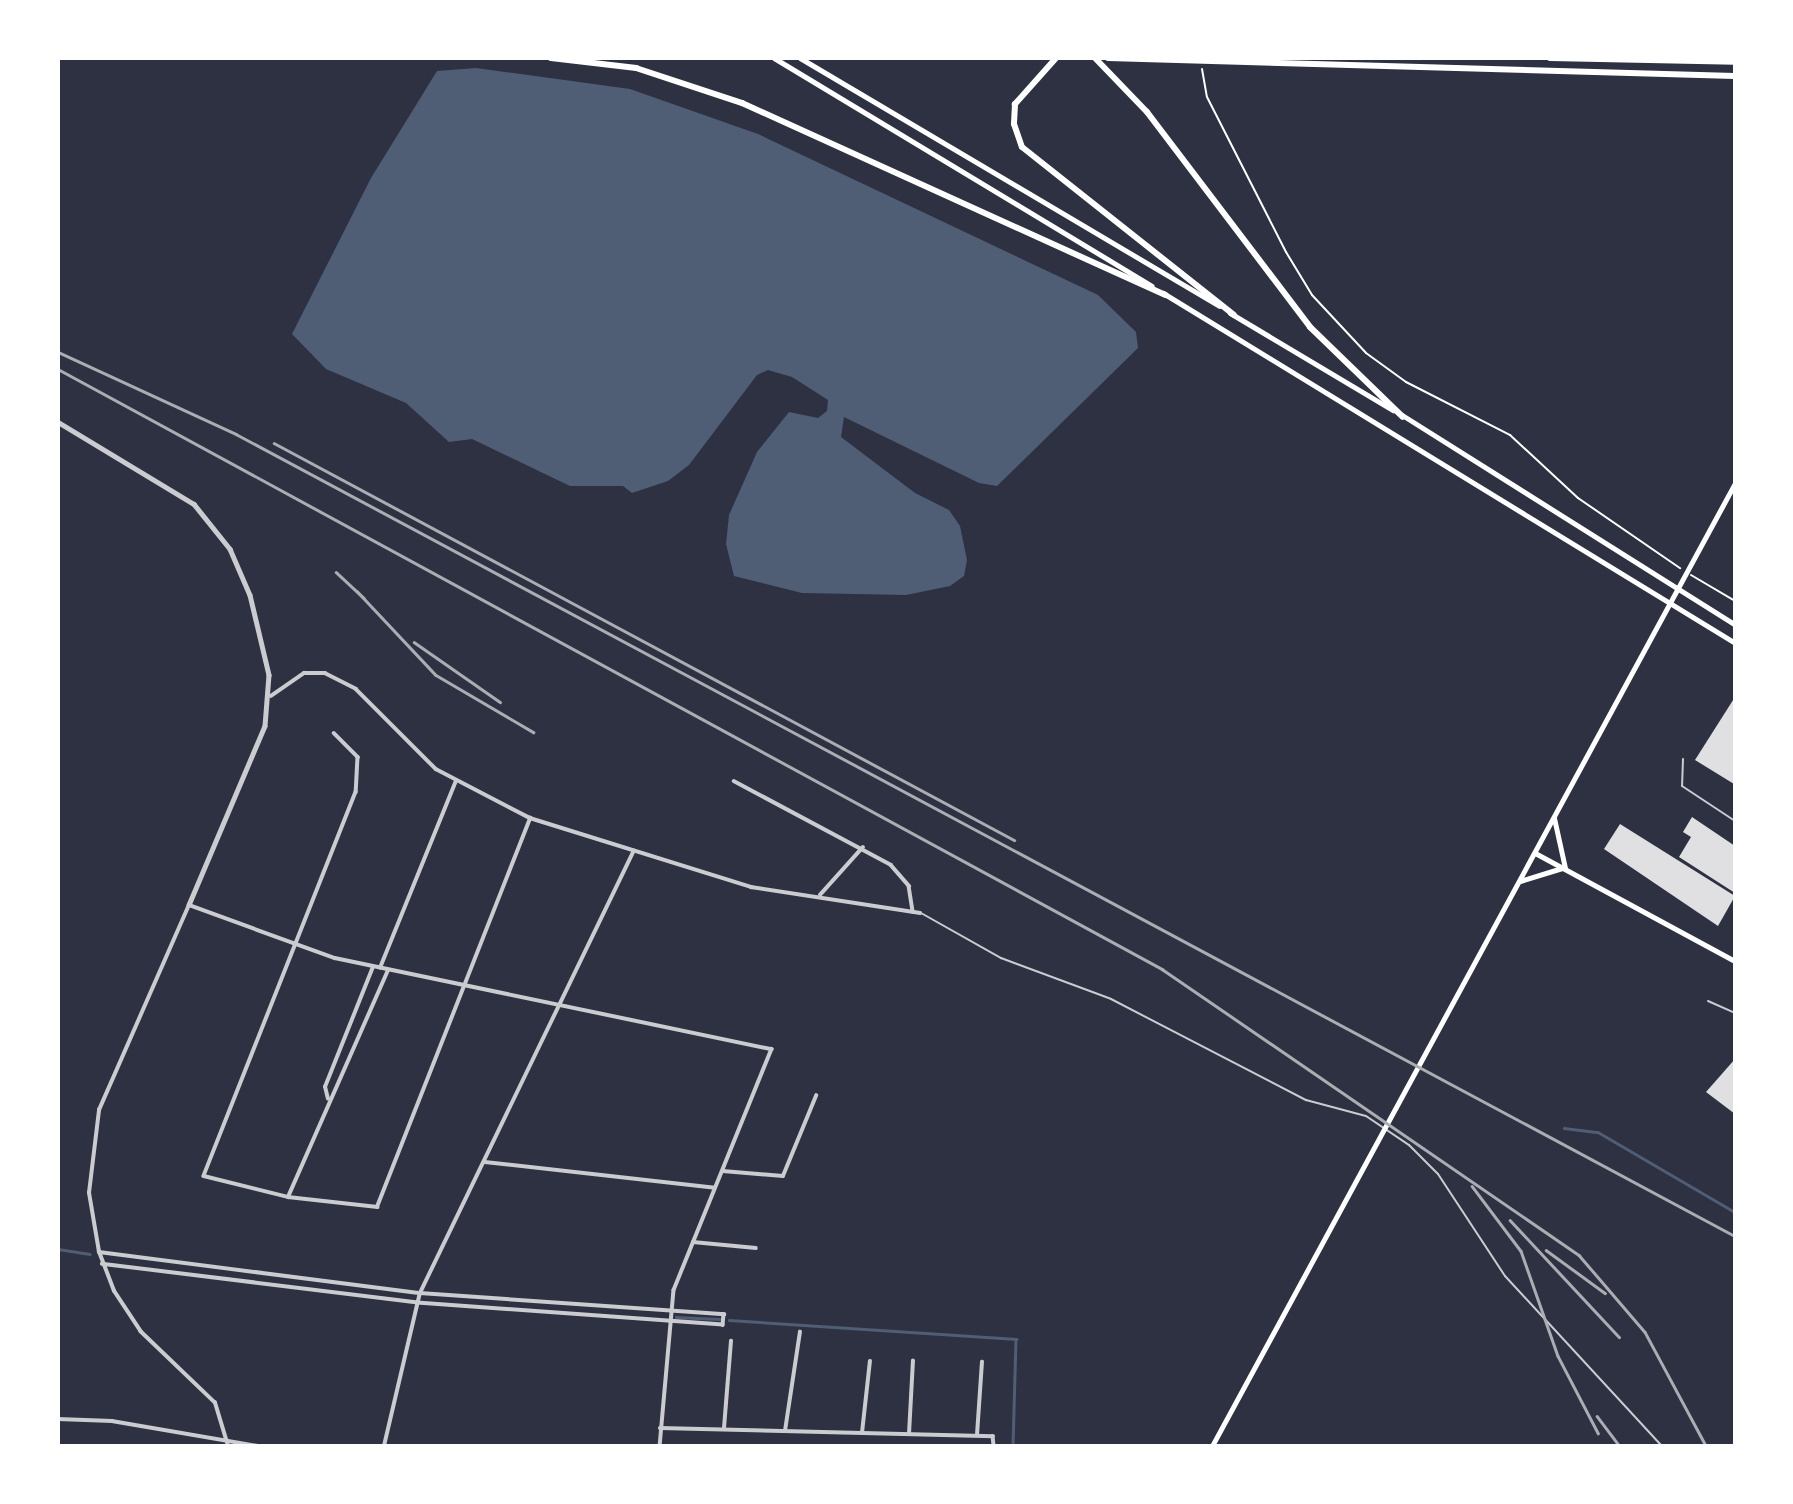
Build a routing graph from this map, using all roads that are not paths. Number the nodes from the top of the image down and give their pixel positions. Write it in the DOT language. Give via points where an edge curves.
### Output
graph roads {
  1 [pos="551,58"];
  2 [pos="774,58"];
  3 [pos="800,58"];
  4 [pos="1056,58"];
  5 [pos="1095,58"];
  6 [pos="1108,58"];
  7 [pos="1550,58"];
  8 [pos="1735,62"];
  9 [pos="1735,76"];
  10 [pos="1166,295"];
  11 [pos="1234,315"];
  12 [pos="1404,416"];
  13 [pos="58,422"];
  14 [pos="1735,483"];
  15 [pos="1735,625"];
  16 [pos="1735,643"];
  17 [pos="271,696"];
  18 [pos="334,733"];
  19 [pos="1683,759"];
  20 [pos="456,781"];
  21 [pos="734,781"];
  22 [pos="530,818"];
  23 [pos="1554,818"];
  24 [pos="1735,821"];
  25 [pos="863,847"];
  26 [pos="634,851"];
  27 [pos="1535,853"];
  28 [pos="1565,868"];
  29 [pos="1520,881"];
  30 [pos="820,895"];
  31 [pos="189,905"];
  32 [pos="913,913"];
  33 [pos="920,913"];
  34 [pos="295,945"];
  35 [pos="1735,961"];
  36 [pos="373,967"];
  37 [pos="380,968"];
  38 [pos="388,970"];
  39 [pos="465,985"];
  40 [pos="1708,1001"];
  41 [pos="561,1003"];
  42 [pos="1735,1013"];
  43 [pos="816,1096"];
  44 [pos="328,1099"];
  45 [pos="485,1162"];
  46 [pos="723,1171"];
  47 [pos="715,1188"];
  48 [pos="288,1197"];
  49 [pos="694,1242"];
  50 [pos="756,1248"];
  51 [pos="99,1252"];
  52 [pos="102,1264"];
  53 [pos="420,1293"];
  54 [pos="418,1303"];
  55 [pos="669,1311"];
  56 [pos="667,1322"];
  57 [pos="800,1332"];
  58 [pos="731,1341"];
  59 [pos="870,1361"];
  60 [pos="914,1361"];
  61 [pos="982,1362"];
  62 [pos="58,1419"];
  63 [pos="660,1428"];
  64 [pos="724,1428"];
  65 [pos="785,1431"];
  66 [pos="862,1433"];
  67 [pos="909,1434"];
  68 [pos="977,1435"];
  69 [pos="227,1440"];
  70 [pos="228,1446"];
  71 [pos="260,1446"];
  72 [pos="384,1446"];
  73 [pos="660,1446"];
  74 [pos="994,1446"];
  75 [pos="1212,1446"];
  76 [pos="1662,1446"];
  1 -- 10 [label="highway" via="636,68 733,99"];
  2 -- 10 [label="main road"];
  3 -- 11 [label="main road"];
  4 -- 11 [label="highway" via="1015,104 1013,121 1022,147"];
  5 -- 12 [label="highway" via="1125,88 1303,319"];
  6 -- 9 [label="highway"];
  7 -- 8 [label="highway"];
  10 -- 16 [label="main road"];
  11 -- 12 [label="main road"];
  12 -- 15 [label="main road"];
  13 -- 17 [label="street" via="170,486 214,525 250,595"];
  14 -- 23 [label="main road"];
  17 -- 20 [label="street" via="304,673 337,677 417,754"];
  17 -- 31 [label="street" via="261,744"];
  18 -- 34 [label="street" via="358,757 360,771"];
  19 -- 24 [label="lane" via="1682,786"];
  20 -- 22 [label="street"];
  20 -- 37 [label="street"];
  21 -- 25 [label="street"];
  22 -- 26 [label="street"];
  22 -- 39 [label="street"];
  23 -- 27 [label="main road"];
  23 -- 28 [label="main road"];
  25 -- 30 [label="street"];
  25 -- 32 [label="street" via="903,876"];
  26 -- 30 [label="street" via="751,887"];
  26 -- 41 [label="street"];
  27 -- 28 [label="main road"];
  27 -- 29 [label="main road"];
  28 -- 29 [label="main road" via="1541,870"];
  28 -- 35 [label="main road"];
  29 -- 75 [label="main road"];
  30 -- 32 [label="street"];
  31 -- 34 [label="street"];
  31 -- 51 [label="street" via="92,1136 89,1193"];
  32 -- 33 [label="street"];
  33 -- 76 [label="lane" via="1000,958 1111,999 1306,1100 1366,1116 1409,1145 1438,1174 1505,1276"];
  34 -- 36 [label="street"];
  34 -- 48 [label="street" via="204,1176 255,1193"];
  36 -- 37 [label="street"];
  36 -- 44 [label="street" via="325,1087"];
  37 -- 38 [label="street"];
  38 -- 39 [label="street"];
  38 -- 44 [label="street" via="339,1091"];
  39 -- 41 [label="street"];
  39 -- 48 [label="street" via="377,1207"];
  40 -- 42 [label="lane"];
  41 -- 45 [label="street"];
  41 -- 46 [label="street" via="772,1049"];
  43 -- 46 [label="street" via="783,1176"];
  44 -- 48 [label="street"];
  45 -- 47 [label="street"];
  45 -- 53 [label="street"];
  46 -- 47 [label="street"];
  47 -- 49 [label="street"];
  49 -- 50 [label="street"];
  49 -- 55 [label="street"];
  51 -- 52 [label="street"];
  51 -- 53 [label="street"];
  52 -- 54 [label="street"];
  52 -- 69 [label="street" via="141,1332 215,1403"];
  53 -- 54 [label="street"];
  53 -- 55 [label="street"];
  54 -- 56 [label="street"];
  54 -- 72 [label="street"];
  55 -- 56 [label="street"];
  55 -- 56 [label="street" via="724,1314 723,1325"];
  56 -- 63 [label="street"];
  57 -- 65 [label="street"];
  58 -- 64 [label="street"];
  59 -- 66 [label="street"];
  60 -- 67 [label="street"];
  61 -- 68 [label="street"];
  62 -- 69 [label="street" via="112,1421"];
  63 -- 64 [label="street"];
  63 -- 73 [label="street"];
  64 -- 65 [label="street"];
  65 -- 66 [label="street"];
  66 -- 67 [label="street"];
  67 -- 68 [label="street"];
  68 -- 74 [label="street" via="993,1436"];
  69 -- 70 [label="street"];
  69 -- 71 [label="street"];
}
